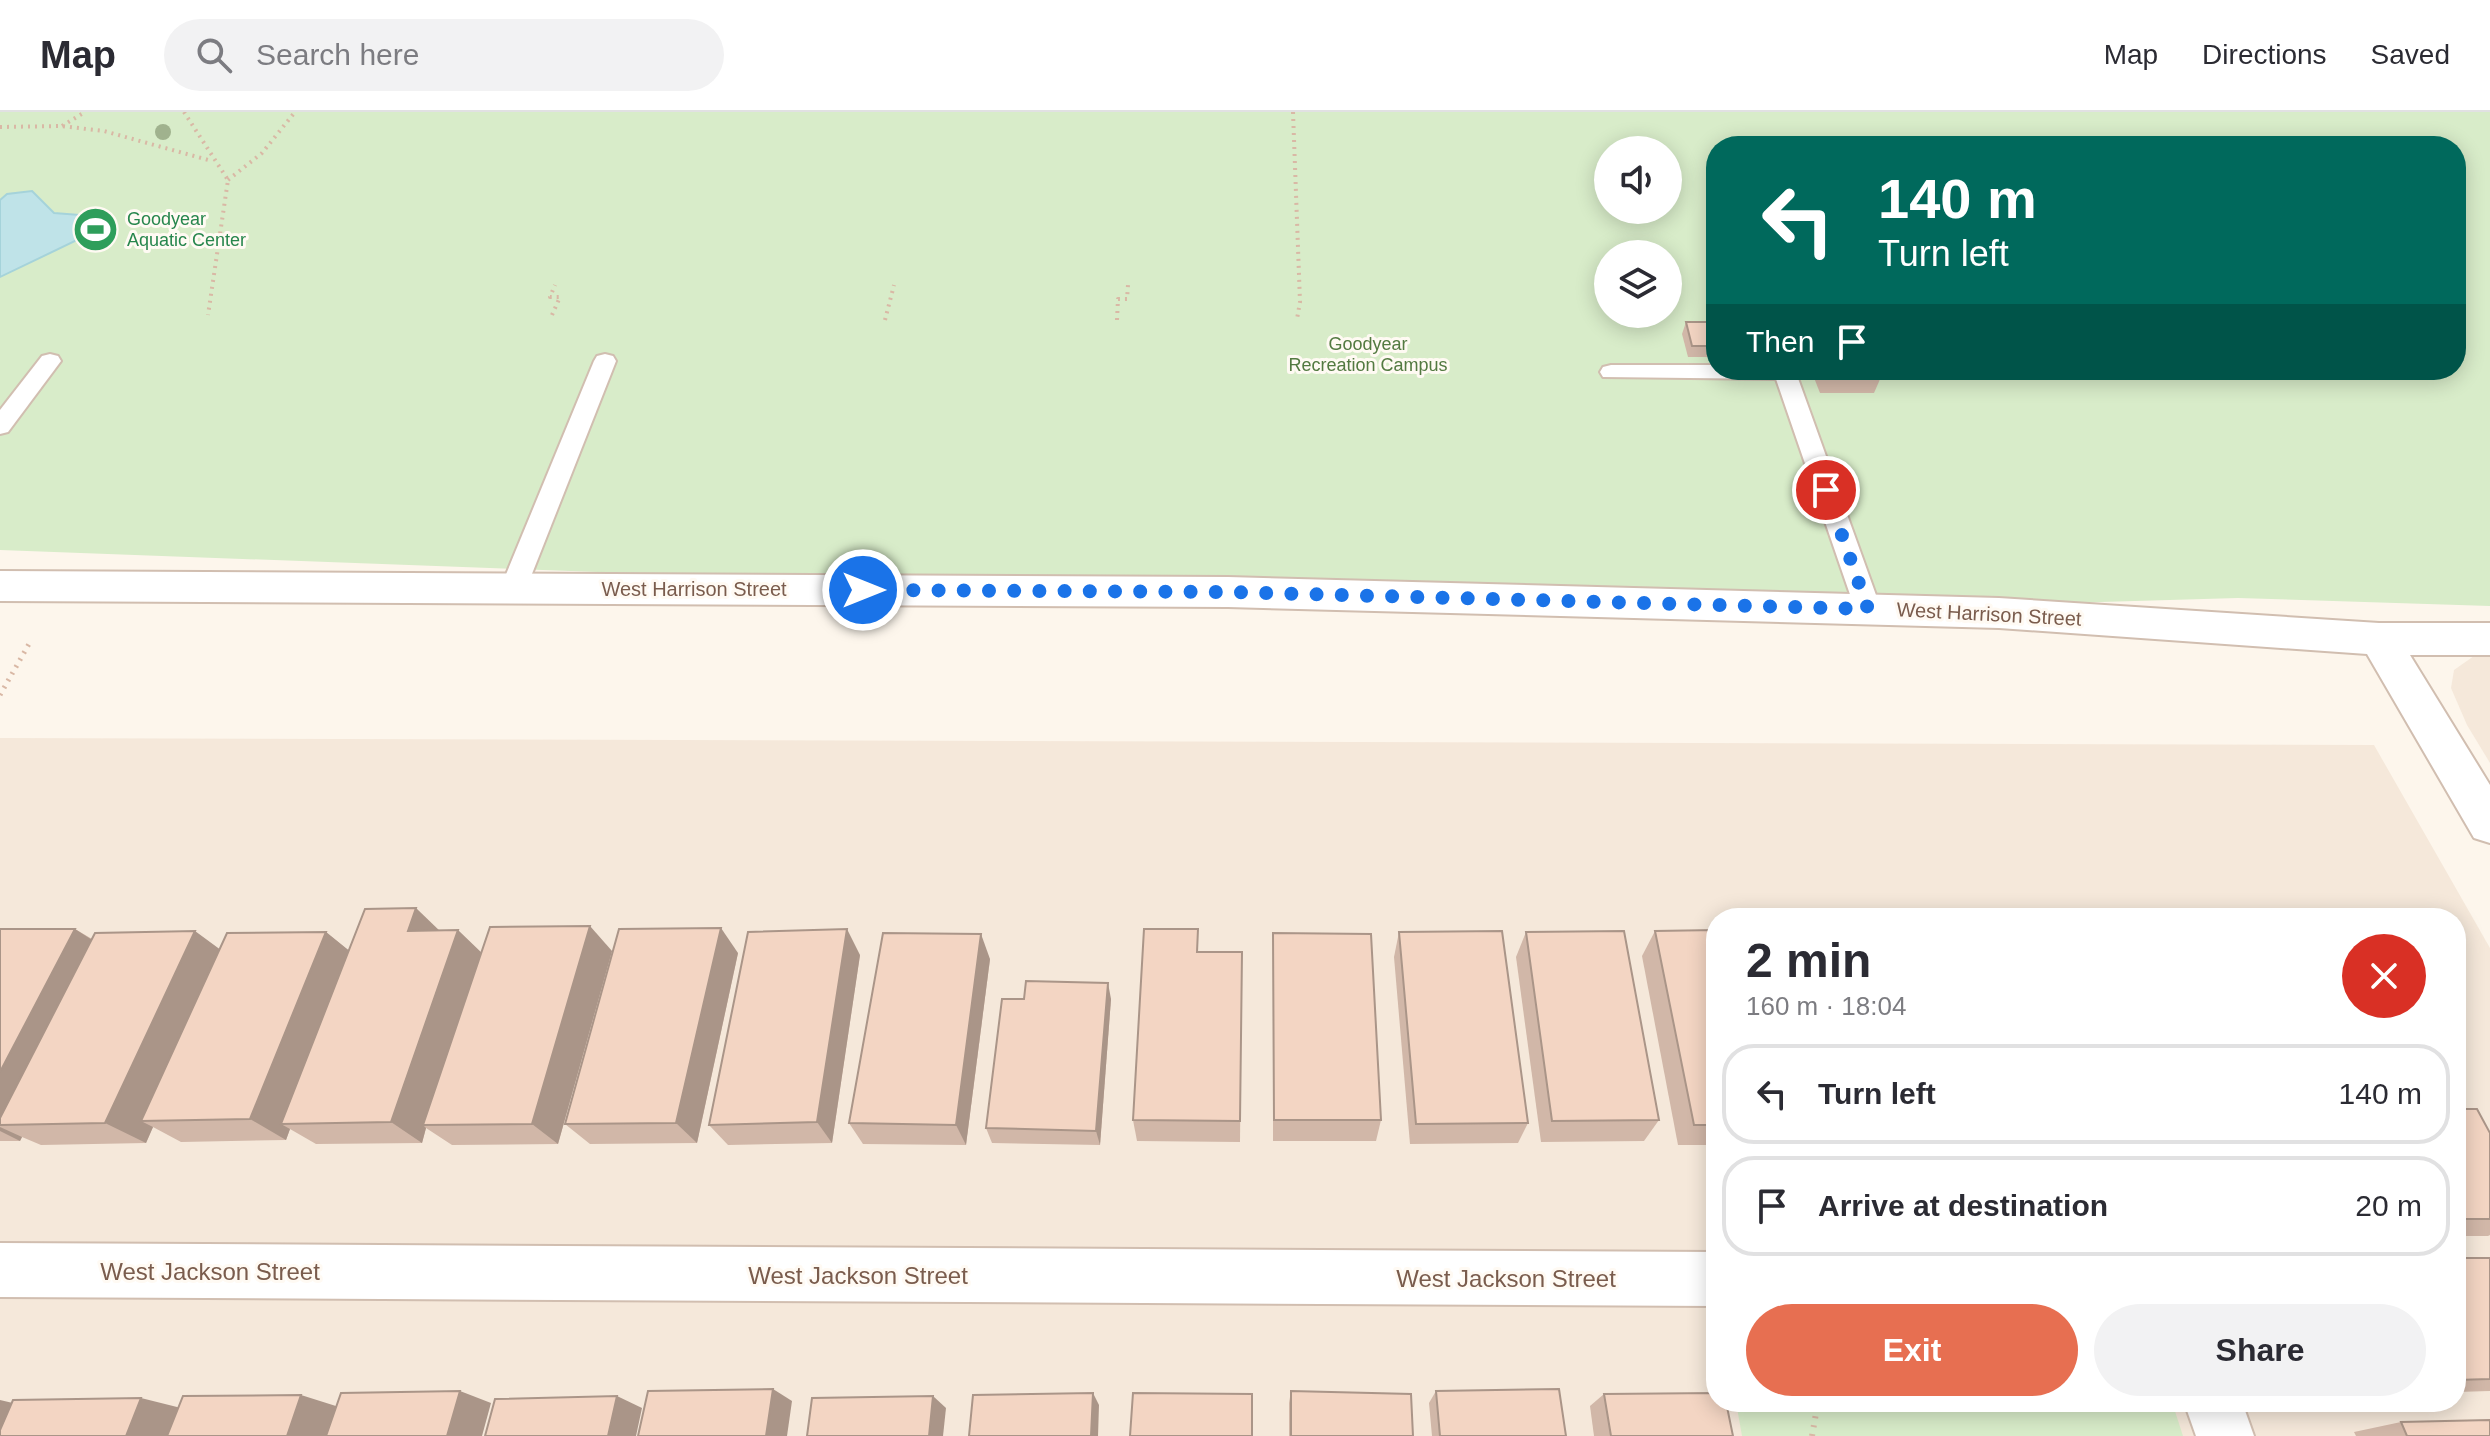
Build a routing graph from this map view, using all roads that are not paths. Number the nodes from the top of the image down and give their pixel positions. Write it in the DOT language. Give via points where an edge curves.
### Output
graph roads {
  1 [pos="50,361"];
  2 [pos="605,361"];
  3 [pos="1611,372"];
  4 [pos="1706,372"];
  5 [pos="1788,380"];
  6 [pos="0,426"];
  7 [pos="0,586"];
  8 [pos="513,589"];
  9 [pos="1868,609"];
  10 [pos="2379,639"];
  11 [pos="2490,639"];
  12 [pos="2490,824"];
  13 [pos="0,1270"];
  14 [pos="1706,1279"];
  15 [pos="2217,1412"];
  16 [pos="2225,1436"];
  1 -- 6 [label="lane"];
  2 -- 8 [label="lane"];
  3 -- 4 [label="lane"];
  5 -- 9 [label="lane"];
  7 -- 8 [label="street, West Harrison Street"];
  8 -- 9 [label="street, West Harrison Street" via="1228,592"];
  9 -- 10 [label="street, West Harrison Street"];
  10 -- 11 [label="street, West Harrison Street"];
  10 -- 12 [label="street"];
  13 -- 14 [label="street, West Jackson Street"];
  15 -- 16 [label="street"];
}
